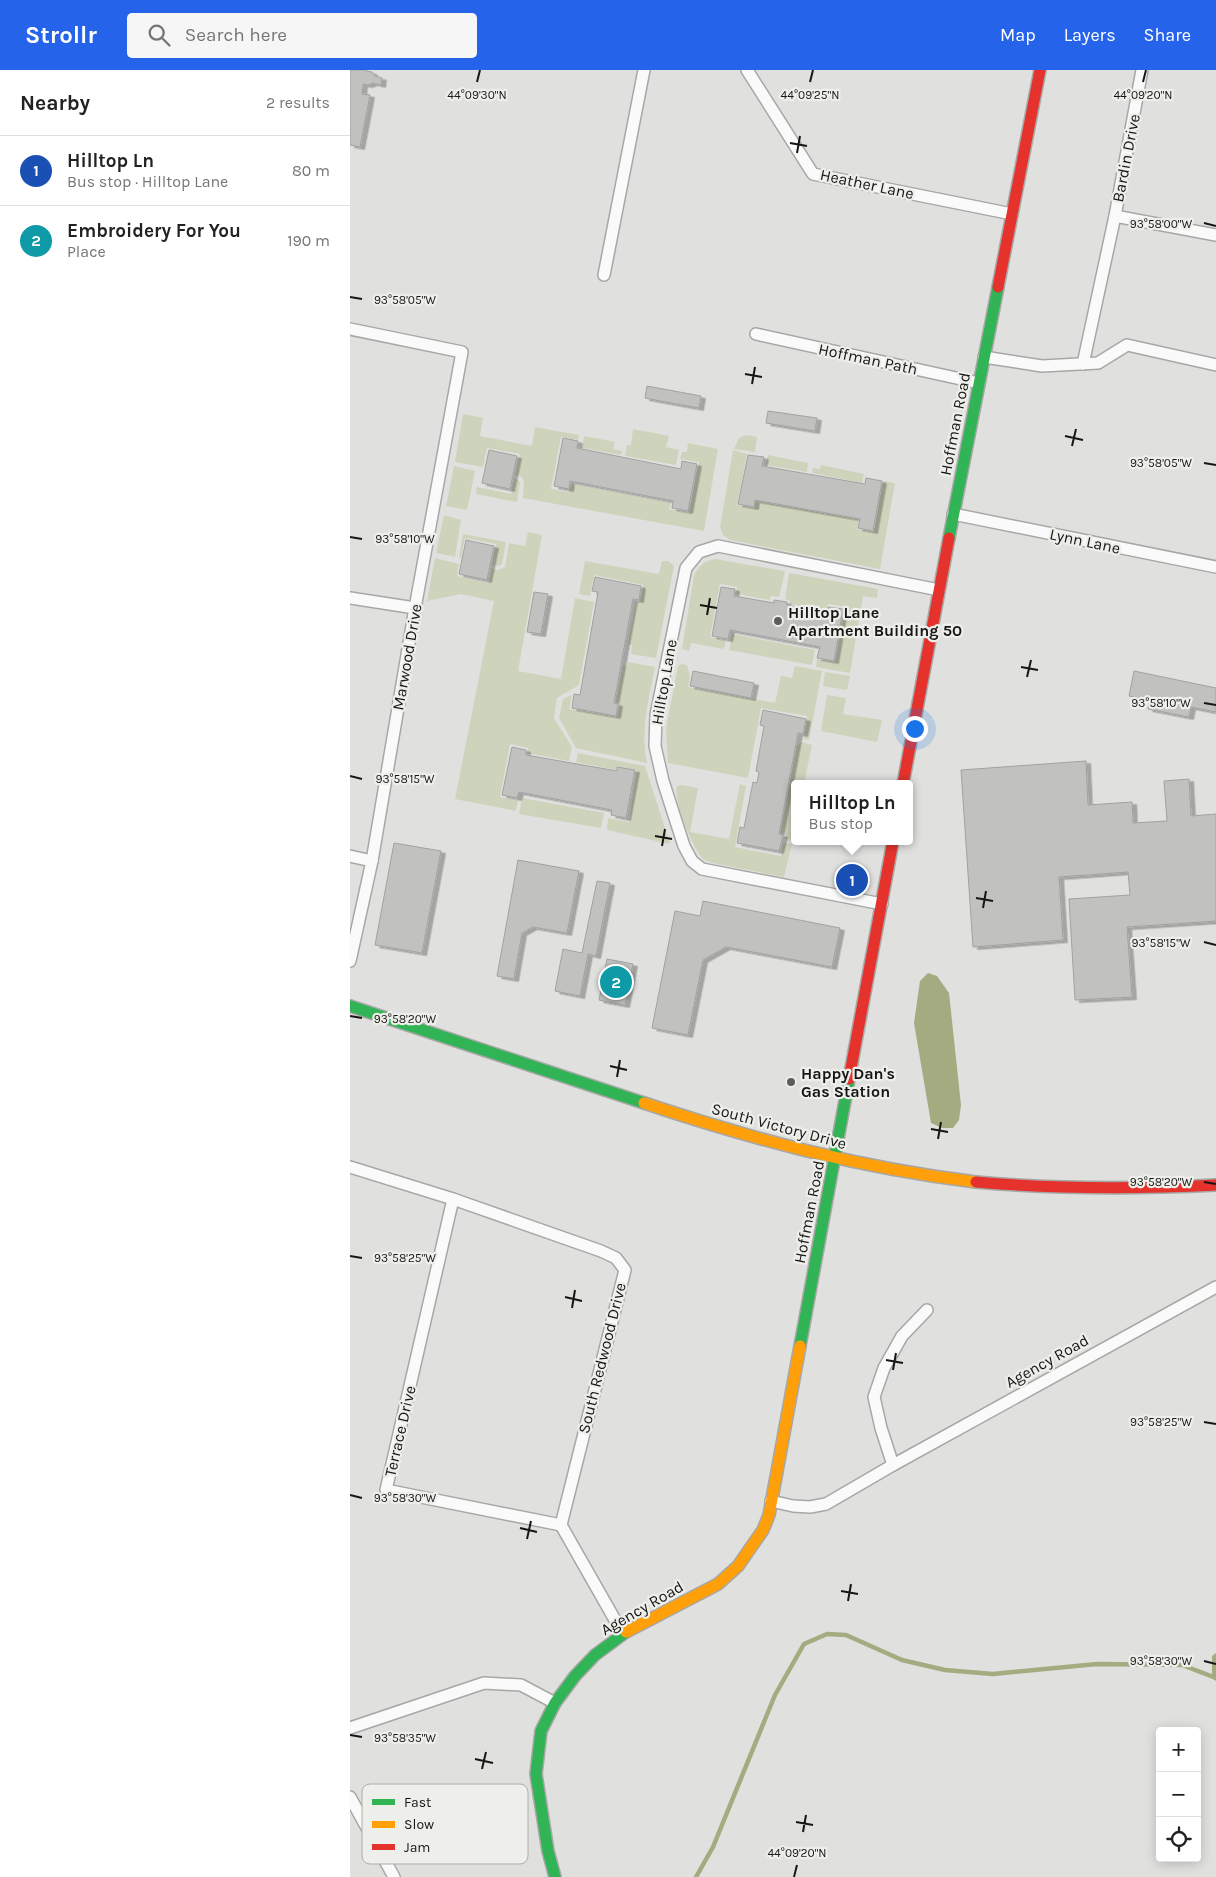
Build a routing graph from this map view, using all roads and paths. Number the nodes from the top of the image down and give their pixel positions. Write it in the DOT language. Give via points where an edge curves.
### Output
graph roads {
  1 [pos="644,70"];
  2 [pos="748,70"];
  3 [pos="1040,70"];
  4 [pos="1142,70"];
  5 [pos="1012,214"];
  6 [pos="1115,216"];
  7 [pos="1216,235"];
  8 [pos="604,275"];
  9 [pos="350,329"];
  10 [pos="756,334"];
  11 [pos="984,357"];
  12 [pos="1083,364"];
  13 [pos="1216,365"];
  14 [pos="979,383"];
  15 [pos="954,514"];
  16 [pos="1216,567"];
  17 [pos="939,590"];
  18 [pos="350,598"];
  19 [pos="416,608"];
  20 [pos="904,780"];
  21 [pos="892,845"];
  22 [pos="350,856"];
  23 [pos="372,861"];
  24 [pos="882,904"];
  25 [pos="350,961"];
  26 [pos="350,1006"];
  27 [pos="835,1159"];
  28 [pos="350,1167"];
  29 [pos="1216,1185"];
  30 [pos="453,1200"];
  31 [pos="1216,1287"];
  32 [pos="927,1310"];
  33 [pos="894,1464"];
  34 [pos="771,1501"];
  35 [pos="561,1525"];
  36 [pos="623,1634"];
  37 [pos="555,1703"];
  38 [pos="350,1728"];
  39 [pos="350,1797"];
  40 [pos="362,1819"];
  41 [pos="387,1864"];
  42 [pos="394,1877"];
  43 [pos="555,1877"];
  1 -- 8 [label="street"];
  2 -- 5 [label="street, Heather Lane" via="813,174"];
  3 -- 5 [label="main road, Hoffman Road"];
  4 -- 6 [label="street, Bardin Drive"];
  5 -- 11 [label="main road, Hoffman Road"];
  6 -- 7 [label="street"];
  6 -- 12 [label="street, Bardin Drive"];
  9 -- 19 [label="street, Marwood Drive" via="462,352"];
  10 -- 14 [label="street, Hoffman Path"];
  11 -- 12 [label="street" via="1042,366"];
  11 -- 14 [label="main road, Hoffman Road"];
  12 -- 13 [label="street" via="1098,363 1127,345"];
  14 -- 15 [label="main road, Hoffman Road"];
  15 -- 16 [label="street, Lynn Lane"];
  15 -- 17 [label="main road, Hoffman Road"];
  17 -- 20 [label="main road, Hoffman Road"];
  17 -- 24 [label="street, Hilltop Lane" via="718,546 699,552 686,568 656,715 656,746 663,781 692,861 702,869"];
  18 -- 19 [label="street"];
  19 -- 23 [label="street, Marwood Drive"];
  21 -- 24 [label="main road, Hoffman Road"];
  22 -- 23 [label="street"];
  23 -- 25 [label="street, Marwood Drive"];
  24 -- 27 [label="main road, Hoffman Road"];
  26 -- 27 [label="main road, South Victory Drive" via="743,1135"];
  27 -- 29 [label="main road, South Victory Drive" via="959,1180 1036,1187 1129,1189"];
  27 -- 34 [label="main road, Hoffman Road"];
  28 -- 30 [label="street, South Redwood Drive"];
  30 -- 35 [label="street, South Redwood Drive" via="601,1251 616,1258 625,1270"];
  30 -- 35 [label="street, Terrace Drive" via="386,1490"];
  31 -- 33 [label="street, Agency Road"];
  32 -- 33 [label="street" via="902,1336 884,1368 874,1397"];
  33 -- 34 [label="street, Agency Road" via="826,1504 810,1507"];
  34 -- 36 [label="main road, Agency Road" via="763,1530 738,1566 718,1584"];
  35 -- 36 [label="street"];
  36 -- 37 [label="main road, Agency Road" via="595,1655"];
  37 -- 38 [label="street" via="521,1685 484,1683"];
  37 -- 43 [label="main road, Agency Road" via="541,1731 536,1774"];
  39 -- 40 [label="street"];
  41 -- 42 [label="street"];
}
